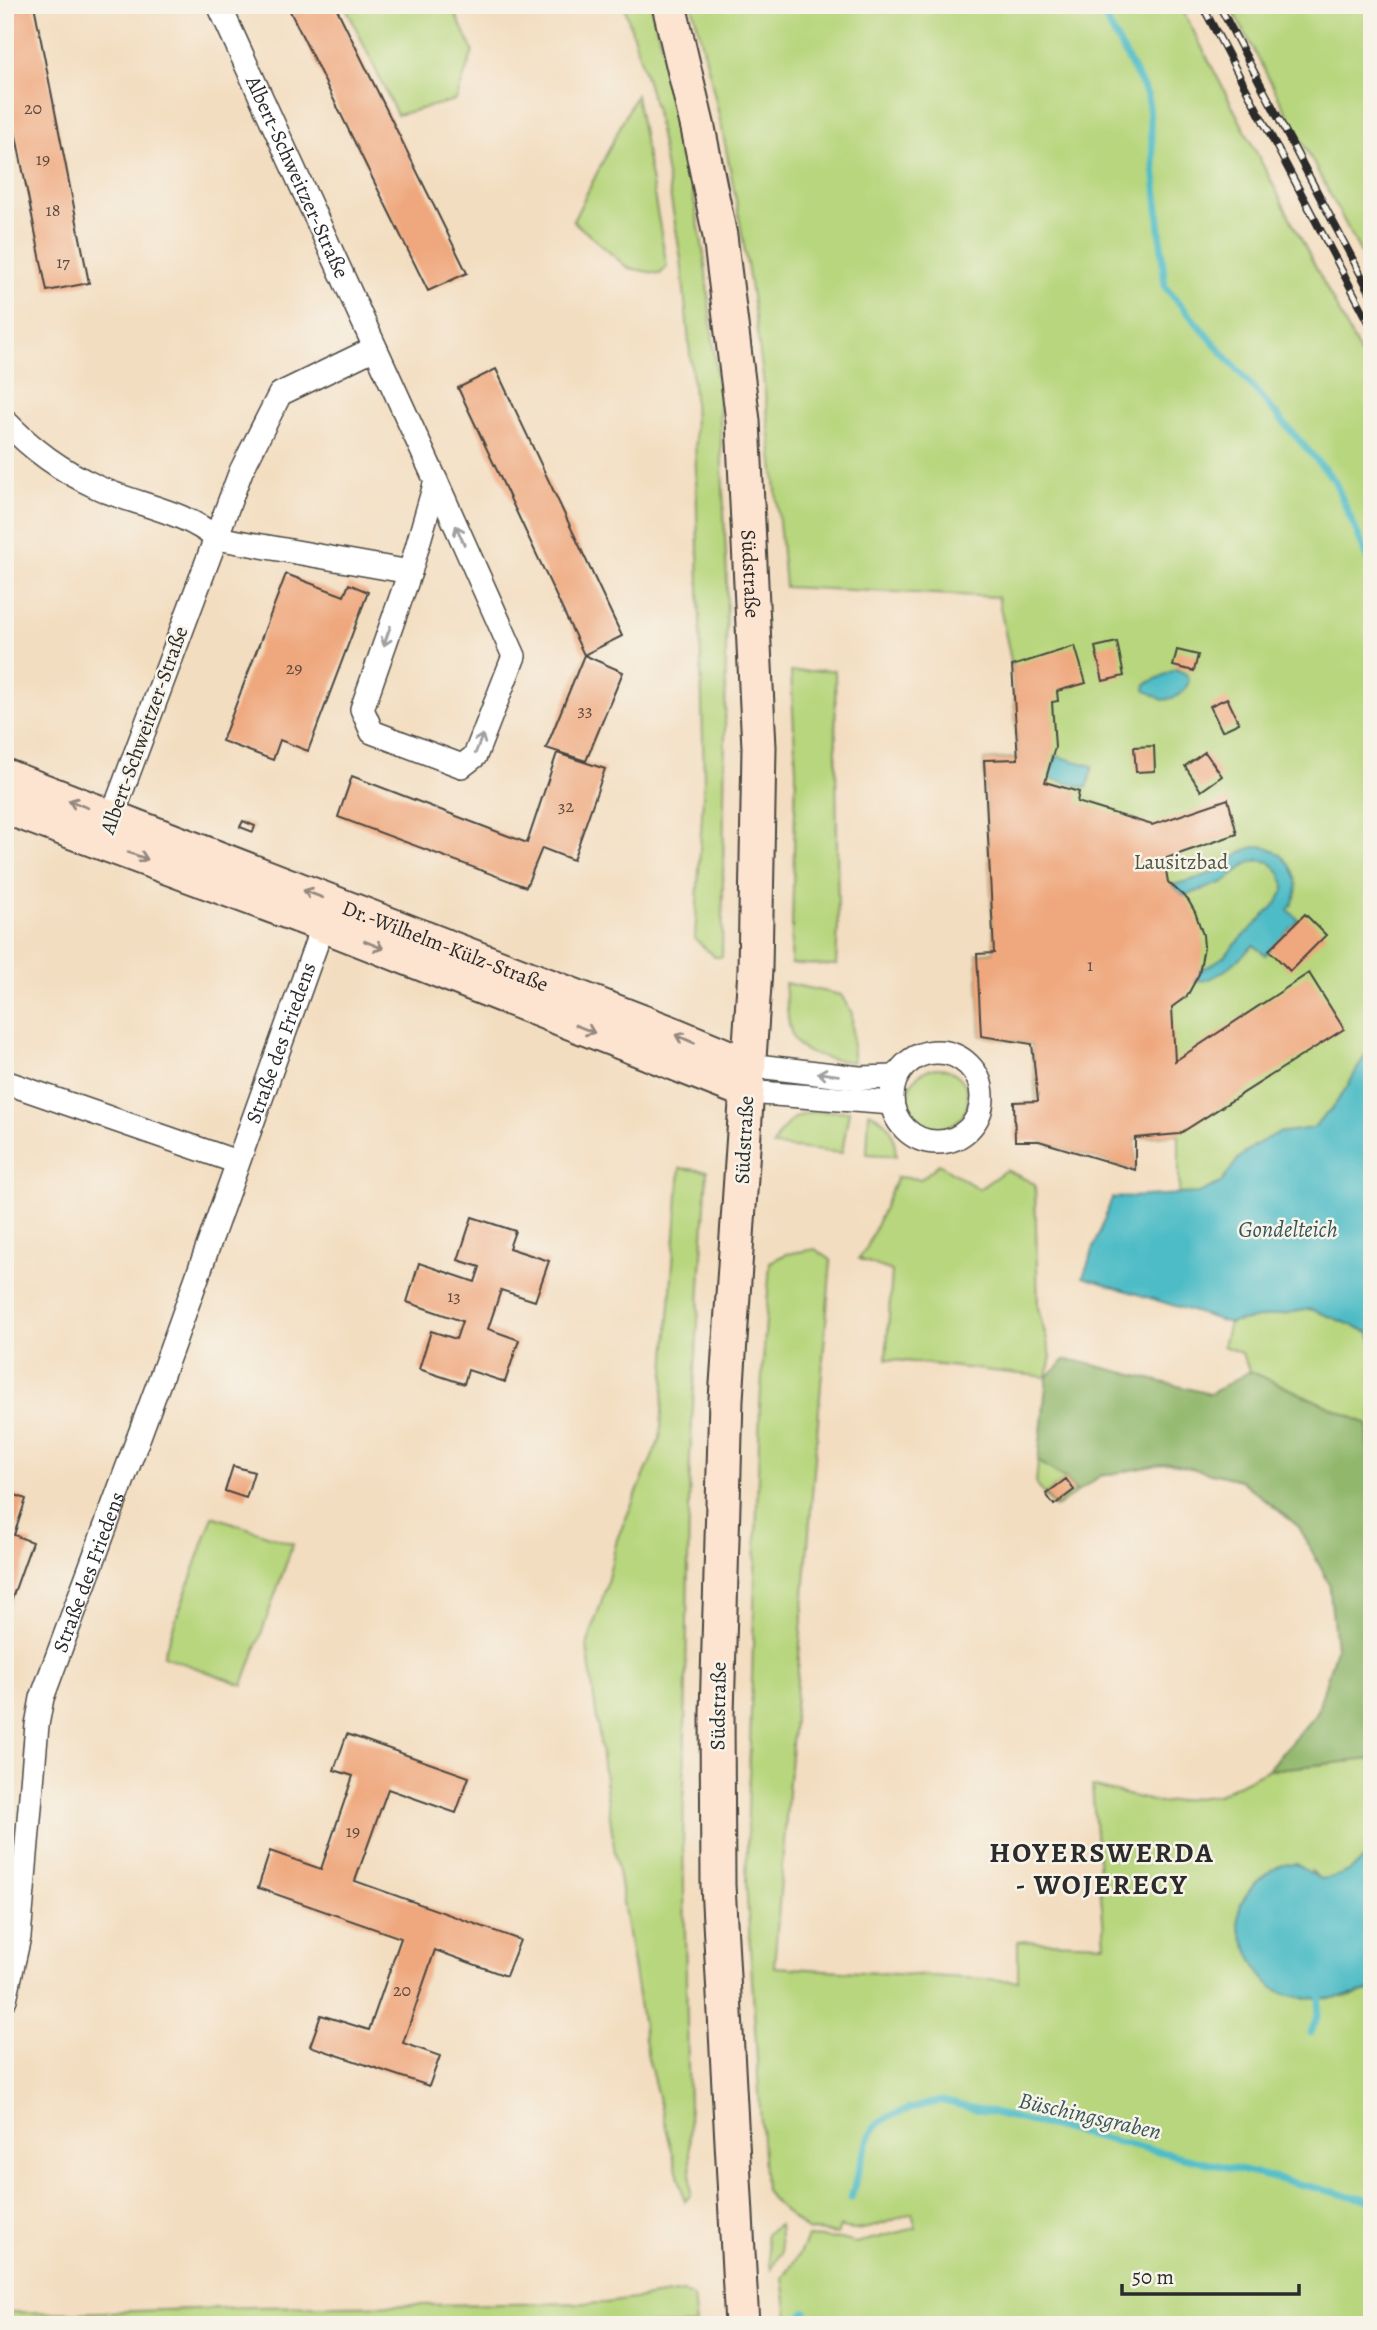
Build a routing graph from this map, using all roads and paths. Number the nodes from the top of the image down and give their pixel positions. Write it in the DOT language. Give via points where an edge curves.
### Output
graph roads {
  1 [pos="219,5"];
  2 [pos="669,5"];
  3 [pos="375,348"];
  4 [pos="5,421"];
  5 [pos="436,481"];
  6 [pos="216,538"];
  7 [pos="410,572"];
  8 [pos="5,776"];
  9 [pos="5,807"];
  10 [pos="107,830"];
  11 [pos="323,925"];
  12 [pos="896,1077"];
  13 [pos="747,1078"];
  14 [pos="5,1082"];
  15 [pos="892,1103"];
  16 [pos="237,1162"];
  17 [pos="5,1998"];
  18 [pos="743,2325"];
  1 -- 3 [label="street, Albert-Schweitzer-Straße"];
  2 -- 13 [label="main road, Südstraße" via="720,236 743,421 759,747 755,970"];
  3 -- 5 [label="street, Albert-Schweitzer-Straße"];
  3 -- 6 [label="street, Albert-Schweitzer-Straße" via="280,394 241,471"];
  4 -- 6 [label="street" via="30,447 86,481 195,524"];
  5 -- 7 [label="street, Albert-Schweitzer-Straße"];
  7 -- 5 [label="street, Albert-Schweitzer-Straße, one-way" via="362,709 372,732 462,766 475,756 514,656"];
  6 -- 7 [label="street"];
  6 -- 10 [label="street, Albert-Schweitzer-Straße"];
  10 -- 8 [label="main road, Dr.-Wilhelm-Külz-Straße, one-way"];
  9 -- 10 [label="main road, Dr.-Wilhelm-Külz-Straße"];
  10 -- 11 [label="main road, Dr.-Wilhelm-Külz-Straße, one-way"];
  13 -- 10 [label="main road, Dr.-Wilhelm-Külz-Straße, one-way" via="671,1033"];
  11 -- 13 [label="main road, Dr.-Wilhelm-Külz-Straße, one-way"];
  11 -- 16 [label="street, Straße des Friedens"];
  12 -- 13 [label="street, Dr.-Wilhelm-Külz-Straße, one-way"];
  12 -- 15 [label="street"];
  12 -- 15 [label="street" via="924,1053 945,1052 967,1062 976,1074 983,1101 971,1128 941,1143 910,1133 897,1119"];
  13 -- 15 [label="street, Dr.-Wilhelm-Külz-Straße"];
  13 -- 18 [label="main road, Südstraße" via="726,1399 717,1714 718,1885"];
  14 -- 16 [label="street"];
  16 -- 17 [label="street, Straße des Friedens" via="42,1698 19,1937"];
}
